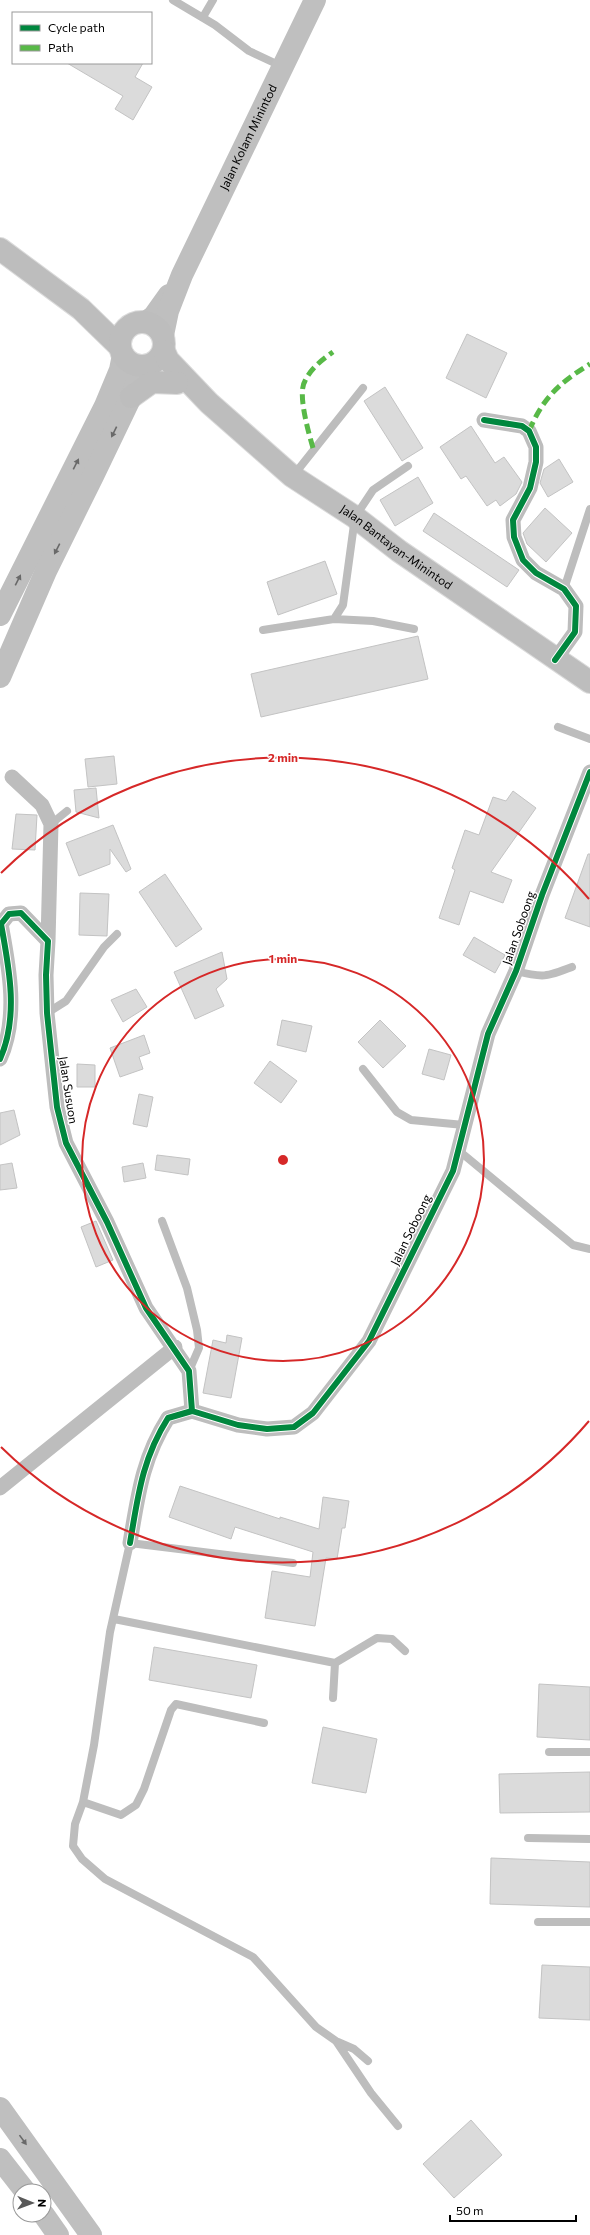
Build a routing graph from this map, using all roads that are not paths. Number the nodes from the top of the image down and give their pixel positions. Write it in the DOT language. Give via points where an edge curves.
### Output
graph roads {
  1 [pos="173,0"];
  2 [pos="213,0"];
  3 [pos="315,0"];
  4 [pos="203,17"];
  5 [pos="282,67"];
  6 [pos="0,249"];
  7 [pos="182,275"];
  8 [pos="129,338"];
  9 [pos="156,354"];
  10 [pos="177,383"];
  11 [pos="363,388"];
  12 [pos="131,397"];
  13 [pos="210,403"];
  14 [pos="484,420"];
  15 [pos="408,466"];
  16 [pos="292,476"];
  17 [pos="590,509"];
  18 [pos="355,517"];
  19 [pos="564,590"];
  20 [pos="0,615"];
  21 [pos="334,619"];
  22 [pos="414,629"];
  23 [pos="263,630"];
  24 [pos="555,660"];
  25 [pos="0,677"];
  26 [pos="590,680"];
  27 [pos="558,727"];
  28 [pos="590,739"];
  29 [pos="590,772"];
  30 [pos="12,777"];
  31 [pos="67,811"];
  32 [pos="51,824"];
  33 [pos="117,934"];
  34 [pos="48,941"];
  35 [pos="572,967"];
  36 [pos="516,971"];
  37 [pos="47,1013"];
  38 [pos="0,1058"];
  39 [pos="363,1069"];
  40 [pos="464,1125"];
  41 [pos="458,1150"];
  42 [pos="162,1222"];
  43 [pos="590,1249"];
  44 [pos="175,1347"];
  45 [pos="189,1370"];
  46 [pos="192,1411"];
  47 [pos="0,1488"];
  48 [pos="130,1543"];
  49 [pos="293,1563"];
  50 [pos="114,1619"];
  51 [pos="405,1651"];
  52 [pos="335,1663"];
  53 [pos="333,1698"];
  54 [pos="264,1723"];
  55 [pos="549,1752"];
  56 [pos="590,1752"];
  57 [pos="83,1802"];
  58 [pos="528,1838"];
  59 [pos="590,1839"];
  60 [pos="538,1922"];
  61 [pos="590,1922"];
  62 [pos="336,2041"];
  63 [pos="368,2061"];
  64 [pos="0,2108"];
  65 [pos="398,2126"];
  66 [pos="0,2159"];
  67 [pos="19,2183"];
  68 [pos="50,2223"];
  69 [pos="58,2235"];
  70 [pos="92,2235"];
  1 -- 4 [label="lane"];
  2 -- 4 [label="lane"];
  3 -- 5 [label="main road, Jalan Kolam Minintod"];
  4 -- 5 [label="lane" via="249,51"];
  5 -- 7 [label="main road, Jalan Kolam Minintod"];
  6 -- 8 [label="main road" via="81,310"];
  7 -- 8 [label="main road, Jalan Kolam Minintod" via="154,316"];
  7 -- 9 [label="main road, Jalan Kolam Minintod" via="168,311"];
  8 -- 9 [label="main road" via="131,362"];
  8 -- 9 [label="main road" via="156,326"];
  20 -- 8 [label="main road, one-way" via="105,406 120,370"];
  9 -- 10 [label="main road, Jalan Bantayan-Minintod" via="161,368"];
  9 -- 12 [label="main road" via="136,381"];
  9 -- 13 [label="main road, Jalan Bantayan-Minintod" via="168,360"];
  10 -- 12 [label="main road" via="152,382"];
  10 -- 13 [label="main road, Jalan Bantayan-Minintod" via="192,395"];
  11 -- 16 [label="lane"];
  12 -- 25 [label="main road, one-way" via="46,571"];
  13 -- 16 [label="main road, Jalan Bantayan-Minintod"];
  14 -- 19 [label="street" via="522,426 529,431 536,447 536,462 530,488 513,520 514,537 523,560 536,573"];
  15 -- 18 [label="lane" via="373,490"];
  16 -- 18 [label="main road, Jalan Bantayan-Minintod"];
  17 -- 19 [label="lane"];
  18 -- 21 [label="lane" via="343,605"];
  18 -- 24 [label="main road, Jalan Bantayan-Minintod"];
  19 -- 24 [label="street" via="576,606 575,632"];
  21 -- 22 [label="lane"];
  21 -- 23 [label="lane"];
  24 -- 26 [label="main road, Jalan Bantayan-Minintod"];
  27 -- 28 [label="lane"];
  29 -- 36 [label="street, Jalan Soboong" via="542,895"];
  30 -- 32 [label="street" via="42,805"];
  31 -- 32 [label="lane"];
  32 -- 34 [label="street, Jalan Susuon"];
  33 -- 37 [label="lane" via="104,947 72,995"];
  34 -- 37 [label="street, Jalan Susuon"];
  34 -- 38 [label="street" via="21,913 9,914 1,924 11,974 6,1046"];
  35 -- 36 [label="lane" via="540,977"];
  36 -- 40 [label="street, Jalan Soboong" via="488,1034"];
  37 -- 44 [label="street, Jalan Susuon" via="57,1107 66,1143 107,1222 146,1308"];
  39 -- 40 [label="lane" via="397,1112 412,1120"];
  40 -- 41 [label="street, Jalan Soboong"];
  41 -- 43 [label="lane" via="573,1244"];
  41 -- 46 [label="street, Jalan Soboong" via="453,1171 369,1341 313,1413 294,1427 267,1429 238,1425"];
  42 -- 45 [label="lane" via="187,1288 197,1330 199,1348"];
  44 -- 45 [label="street, Jalan Susuon"];
  44 -- 47 [label="street"];
  45 -- 46 [label="street, Jalan Susuon"];
  46 -- 48 [label="street" via="168,1418 156,1436 143,1470"];
  48 -- 49 [label="lane"];
  48 -- 50 [label="lane"];
  50 -- 52 [label="lane"];
  50 -- 57 [label="lane"];
  51 -- 52 [label="lane" via="392,1639 377,1638"];
  52 -- 53 [label="lane"];
  54 -- 57 [label="lane" via="176,1704 171,1710 136,1805 121,1815"];
  55 -- 56 [label="lane"];
  57 -- 62 [label="lane" via="75,1824 73,1846 82,1859 105,1879 254,1957 316,2027"];
  58 -- 59 [label="lane"];
  60 -- 61 [label="lane"];
  62 -- 63 [label="lane" via="354,2049"];
  62 -- 65 [label="lane" via="371,2093"];
  64 -- 70 [label="main road, one-way"];
  66 -- 67 [label="main road"];
  68 -- 69 [label="main road"];
}
